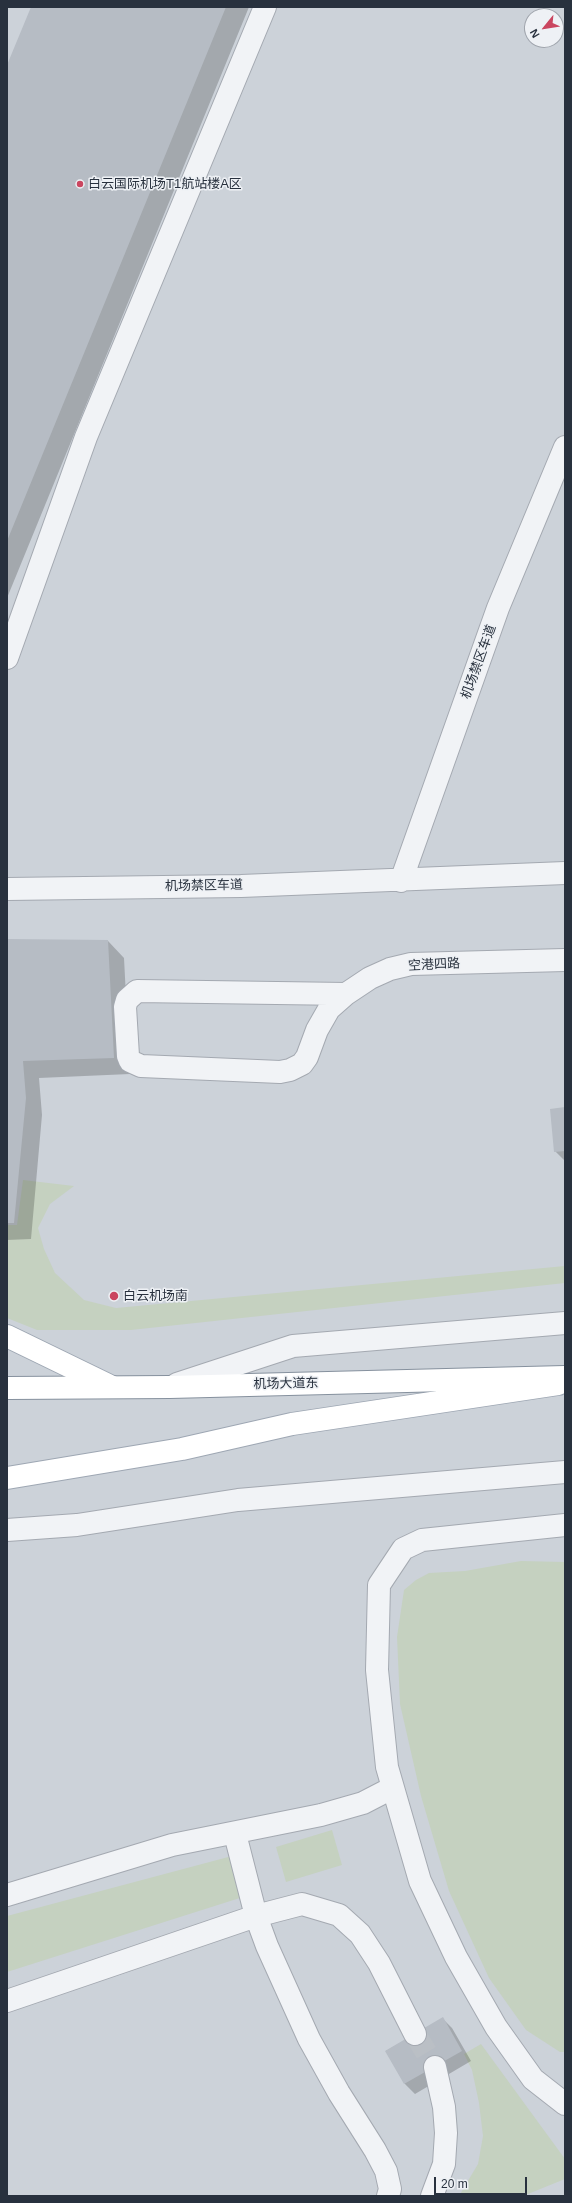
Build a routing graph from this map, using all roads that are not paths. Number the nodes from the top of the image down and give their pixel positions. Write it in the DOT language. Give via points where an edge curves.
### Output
graph roads {
  1 [pos="265,7"];
  2 [pos="565,447"];
  3 [pos="7,658"];
  4 [pos="565,873"];
  5 [pos="401,881"];
  6 [pos="7,889"];
  7 [pos="565,960"];
  8 [pos="346,994"];
  9 [pos="565,1323"];
  10 [pos="7,1336"];
  11 [pos="565,1377"];
  12 [pos="565,1383"];
  13 [pos="112,1387"];
  14 [pos="170,1387"];
  15 [pos="7,1388"];
  16 [pos="565,1472"];
  17 [pos="7,1478"];
  18 [pos="565,1525"];
  19 [pos="7,1530"];
  20 [pos="392,1788"];
  21 [pos="234,1834"];
  22 [pos="7,1895"];
  23 [pos="256,1916"];
  24 [pos="7,2001"];
  25 [pos="415,2034"];
  26 [pos="435,2067"];
  27 [pos="565,2104"];
  28 [pos="388,2196"];
  29 [pos="432,2196"];
  1 -- 3 [label="street" via="86,437"];
  2 -- 5 [label="street, 机场禁区车道" via="498,608"];
  4 -- 5 [label="street, 机场禁区车道"];
  5 -- 6 [label="street, 机场禁区车道"];
  7 -- 8 [label="street, 空港四路" via="411,964 390,969 370,978"];
  8 -- 8 [label="street, 空港四路" via="329,1009 302,1064 290,1070 280,1072 135,1064 128,1056 125,1007 127,1000 137,990"];
  9 -- 14 [label="street" via="292,1346"];
  10 -- 13 [label="main road"];
  11 -- 14 [label="main road, 机场大道东"];
  12 -- 17 [label="main road" via="292,1424 182,1449"];
  13 -- 14 [label="main road, 机场大道东"];
  13 -- 15 [label="main road, 机场大道东"];
  16 -- 19 [label="street" via="238,1500 77,1524"];
  18 -- 20 [label="street" via="422,1540 403,1549 379,1585 377,1670 387,1766"];
  20 -- 21 [label="street" via="363,1803"];
  20 -- 27 [label="street" via="420,1881 456,1957 496,2027 533,2079"];
  21 -- 22 [label="street" via="172,1845"];
  21 -- 23 [label="street"];
  23 -- 24 [label="street"];
  23 -- 25 [label="street" via="302,1904 339,1915 360,1934 379,1962"];
  23 -- 28 [label="street" via="309,2039 386,2170 390,2189"];
  26 -- 29 [label="street" via="444,2107 446,2134 444,2164"];
}
